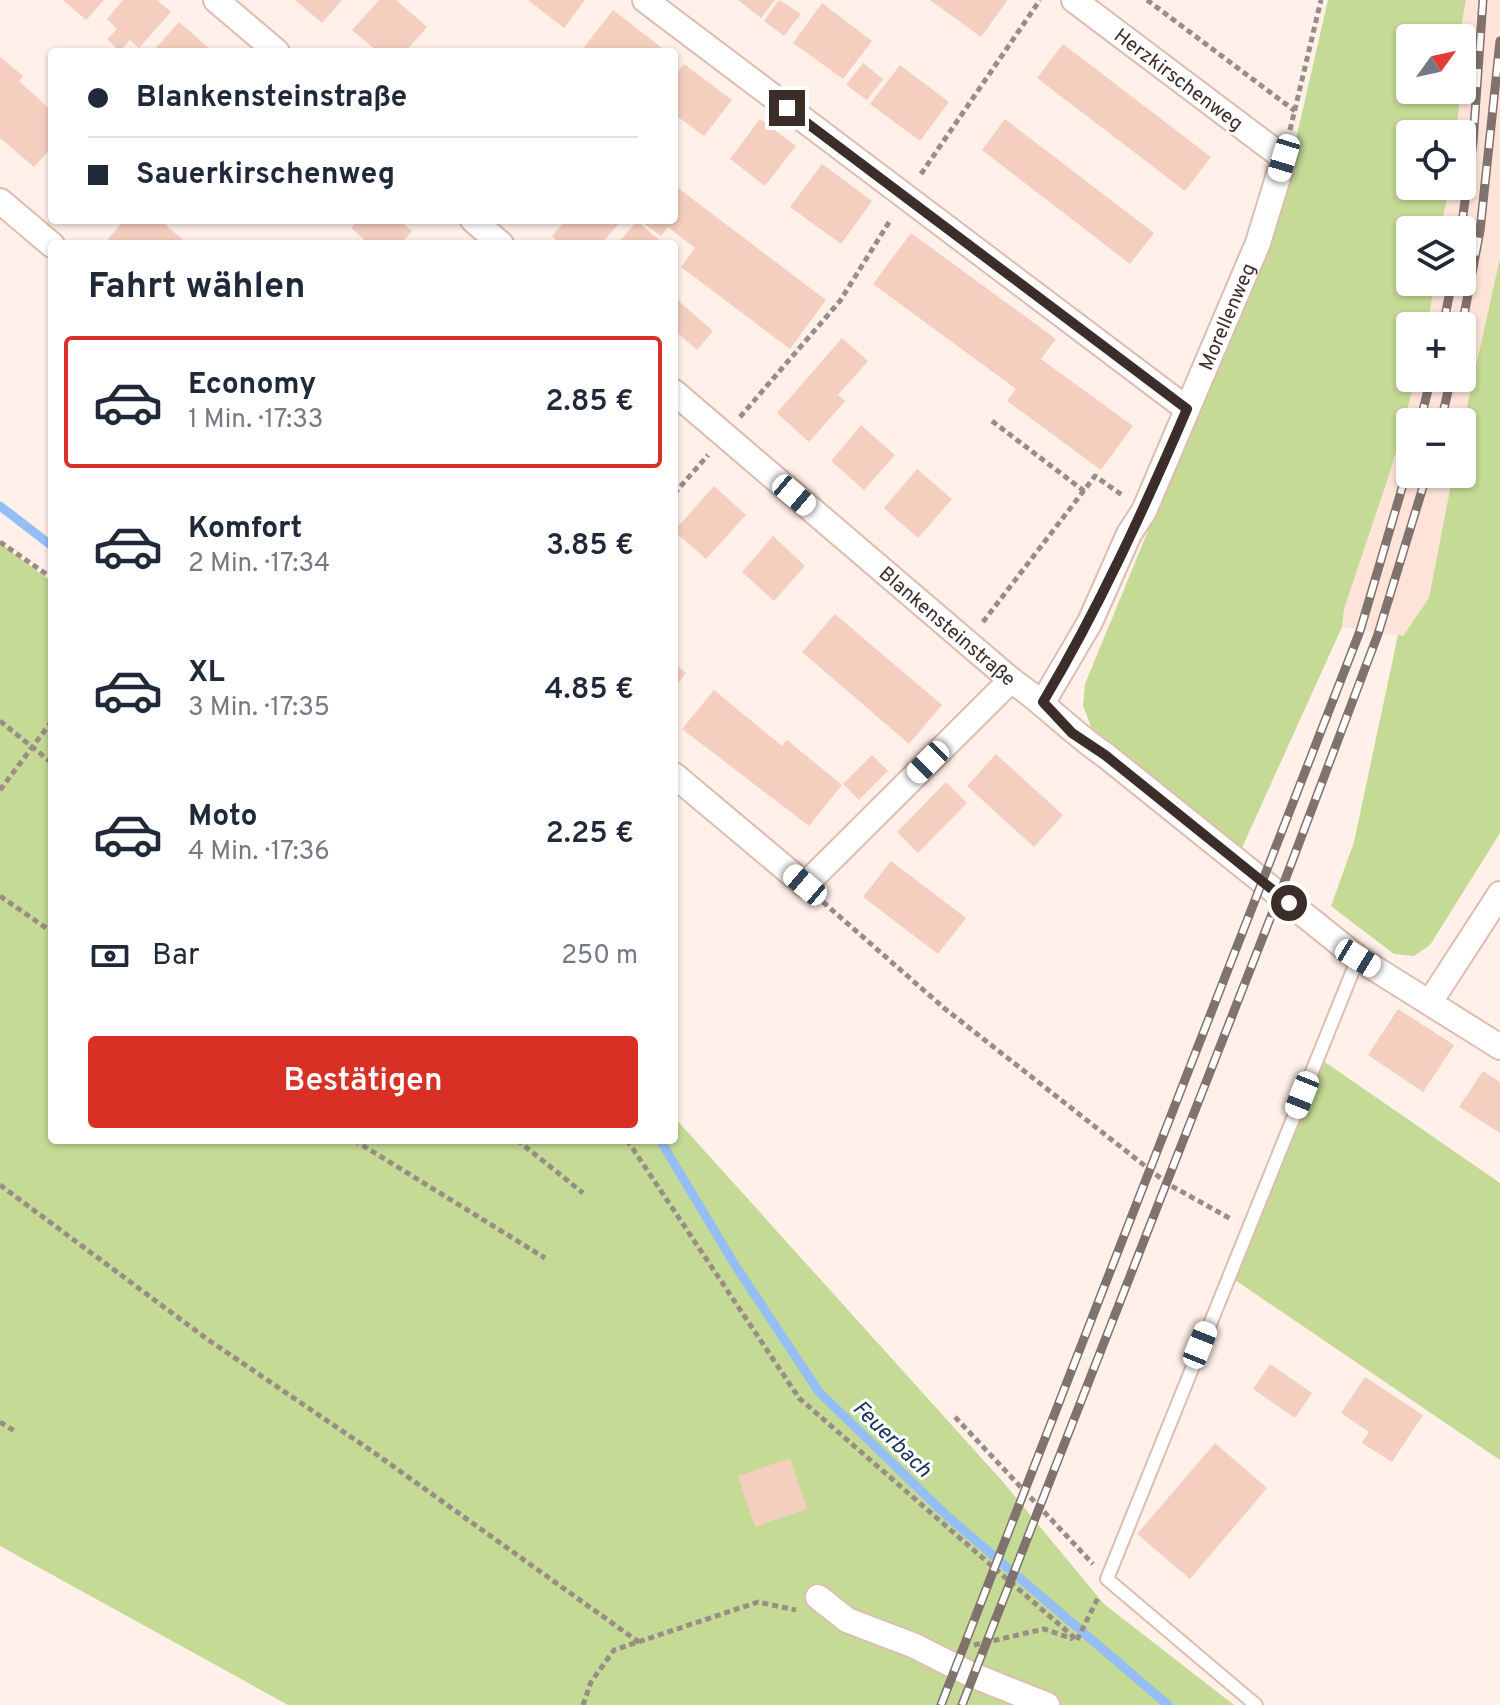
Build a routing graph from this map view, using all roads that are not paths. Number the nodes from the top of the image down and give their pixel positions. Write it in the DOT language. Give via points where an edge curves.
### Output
graph roads {
  1 [pos="216,0"];
  2 [pos="645,0"];
  3 [pos="1074,0"];
  4 [pos="272,48"];
  5 [pos="1284,158"];
  6 [pos="0,201"];
  7 [pos="478,224"];
  8 [pos="496,240"];
  9 [pos="48,242"];
  10 [pos="678,395"];
  11 [pos="1187,409"];
  12 [pos="1011,680"];
  13 [pos="1043,702"];
  14 [pos="678,778"];
  15 [pos="1500,894"];
  16 [pos="1358,958"];
  17 [pos="1430,1002"];
  18 [pos="1500,1047"];
  19 [pos="811,1604"];
  20 [pos="1047,1705"];
  21 [pos="1256,1705"];
  1 -- 4 [label="street"];
  2 -- 11 [label="street"];
  3 -- 5 [label="street, Herzkirschenweg"];
  5 -- 11 [label="street, Morellenweg" via="1258,243"];
  6 -- 9 [label="street"];
  7 -- 8 [label="street"];
  10 -- 12 [label="street, Blankensteinstraße"];
  11 -- 13 [label="street, Morellenweg" via="1090,622"];
  12 -- 13 [label="street, Blankensteinstraße"];
  12 -- 14 [label="street" via="805,885"];
  13 -- 16 [label="street, Blankensteinstraße" via="1072,733"];
  15 -- 17 [label="street"];
  16 -- 17 [label="street, Blankensteinstraße"];
  16 -- 21 [label="lane" via="1107,1579"];
  17 -- 18 [label="street, Blankensteinstraße"];
  19 -- 20 [label="street"];
}
